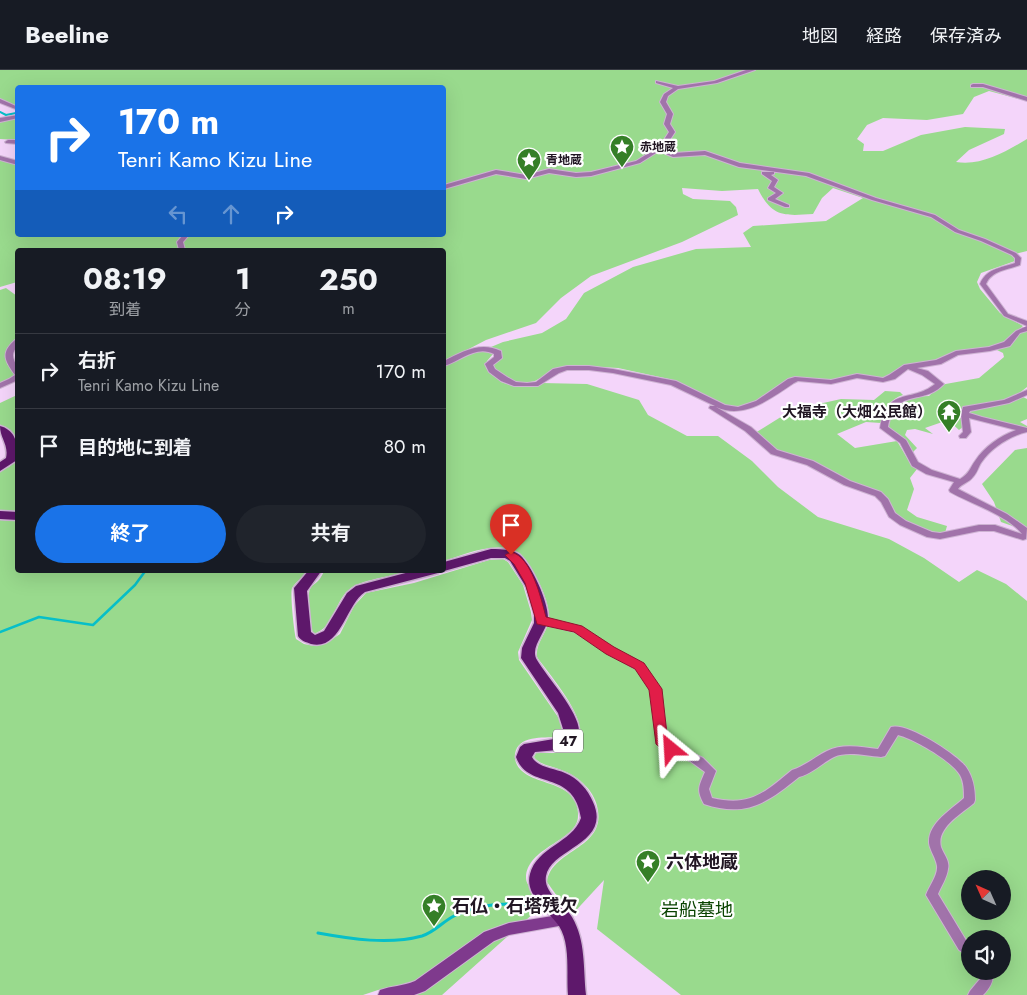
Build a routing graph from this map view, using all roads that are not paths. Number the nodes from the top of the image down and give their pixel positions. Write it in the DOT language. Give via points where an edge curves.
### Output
graph roads {
  1 [pos="753,70"];
  2 [pos="658,82"];
  3 [pos="973,86"];
  4 [pos="679,88"];
  5 [pos="1027,99"];
  6 [pos="0,101"];
  7 [pos="15,108"];
  8 [pos="15,117"];
  9 [pos="0,120"];
  10 [pos="8,142"];
  11 [pos="15,142"];
  12 [pos="661,148"];
  13 [pos="0,158"];
  14 [pos="15,162"];
  15 [pos="797,172"];
  16 [pos="446,186"];
  17 [pos="787,206"];
  18 [pos="184,237"];
  19 [pos="182,248"];
  20 [pos="1027,326"];
  21 [pos="15,344"];
  22 [pos="446,363"];
  23 [pos="907,367"];
  24 [pos="15,370"];
  25 [pos="15,378"];
  26 [pos="673,383"];
  27 [pos="0,386"];
  28 [pos="1027,392"];
  29 [pos="965,414"];
  30 [pos="0,429"];
  31 [pos="1026,430"];
  32 [pos="963,436"];
  33 [pos="0,467"];
  34 [pos="959,481"];
  35 [pos="0,515"];
  36 [pos="15,516"];
  37 [pos="1027,534"];
  38 [pos="446,566"];
  39 [pos="314,573"];
  40 [pos="422,573"];
  41 [pos="541,620"];
  42 [pos="565,920"];
  43 [pos="961,943"];
  44 [pos="987,980"];
  45 [pos="385,995"];
  46 [pos="577,995"];
  47 [pos="974,995"];
  1 -- 4 [label="street"];
  2 -- 4 [label="street"];
  3 -- 5 [label="street" via="983,85"];
  4 -- 12 [label="street" via="664,99 670,114 667,124 672,132"];
  6 -- 7 [label="street"];
  8 -- 9 [label="street"];
  10 -- 11 [label="street"];
  12 -- 15 [label="street" via="670,155 699,152 738,165"];
  12 -- 16 [label="street" via="638,162 591,174 549,171 524,177 496,172"];
  13 -- 14 [label="street"];
  15 -- 17 [label="street" via="764,173 775,180 771,188 780,193 770,199"];
  15 -- 20 [label="street" via="933,216 957,231 1014,254 1018,264 990,272 983,284 1006,315"];
  18 -- 19 [label="street" via="180,242"];
  20 -- 23 [label="street" via="1007,344 956,353 938,362"];
  21 -- 24 [label="street" via="8,356"];
  22 -- 26 [label="street" via="483,348 498,353 498,358 489,364 492,370 514,384 538,384 556,371 567,368 589,368"];
  23 -- 26 [label="street" via="883,380 857,376 831,382 798,378 759,403 738,409 722,407"];
  23 -- 34 [label="street" via="925,373 940,384 928,394 900,400 889,410 884,428 903,442 915,464"];
  25 -- 27 [label="street"];
  26 -- 37 [label="street" via="748,429 774,452 810,463 847,483 878,494 892,515 926,533 940,536 995,528 1017,536"];
  28 -- 29 [label="street" via="1014,401 966,409"];
  29 -- 31 [label="street" via="978,420"];
  29 -- 32 [label="street" via="967,432"];
  30 -- 33 [label="main road" via="8,434 13,453 11,460"];
  31 -- 34 [label="street" via="994,446 979,460 970,477"];
  34 -- 37 [label="street" via="953,490 1020,526"];
  35 -- 36 [label="main road"];
  38 -- 41 [label="main road" via="491,554 511,555 531,583"];
  39 -- 40 [label="main road" via="299,595 305,636 312,639 321,638 333,630 352,596 361,589"];
  41 -- 42 [label="main road, 47" via="528,649 528,658 567,715 572,731 568,740 560,744 531,747 525,759 533,768 574,786 583,797 589,814 583,833 545,862 538,874 537,884 542,893"];
  41 -- 43 [label="street" via="578,629 639,666 655,689 663,744 698,759 712,771 703,792 714,804 760,800 832,753 844,750 881,753 895,730 912,734 947,754 958,764 968,781 970,800 938,828 935,843 943,865 932,895"];
  42 -- 45 [label="main road" via="509,928 489,936 420,986"];
  42 -- 46 [label="main road, 47" via="574,942"];
  44 -- 47 [label="street"];
}
